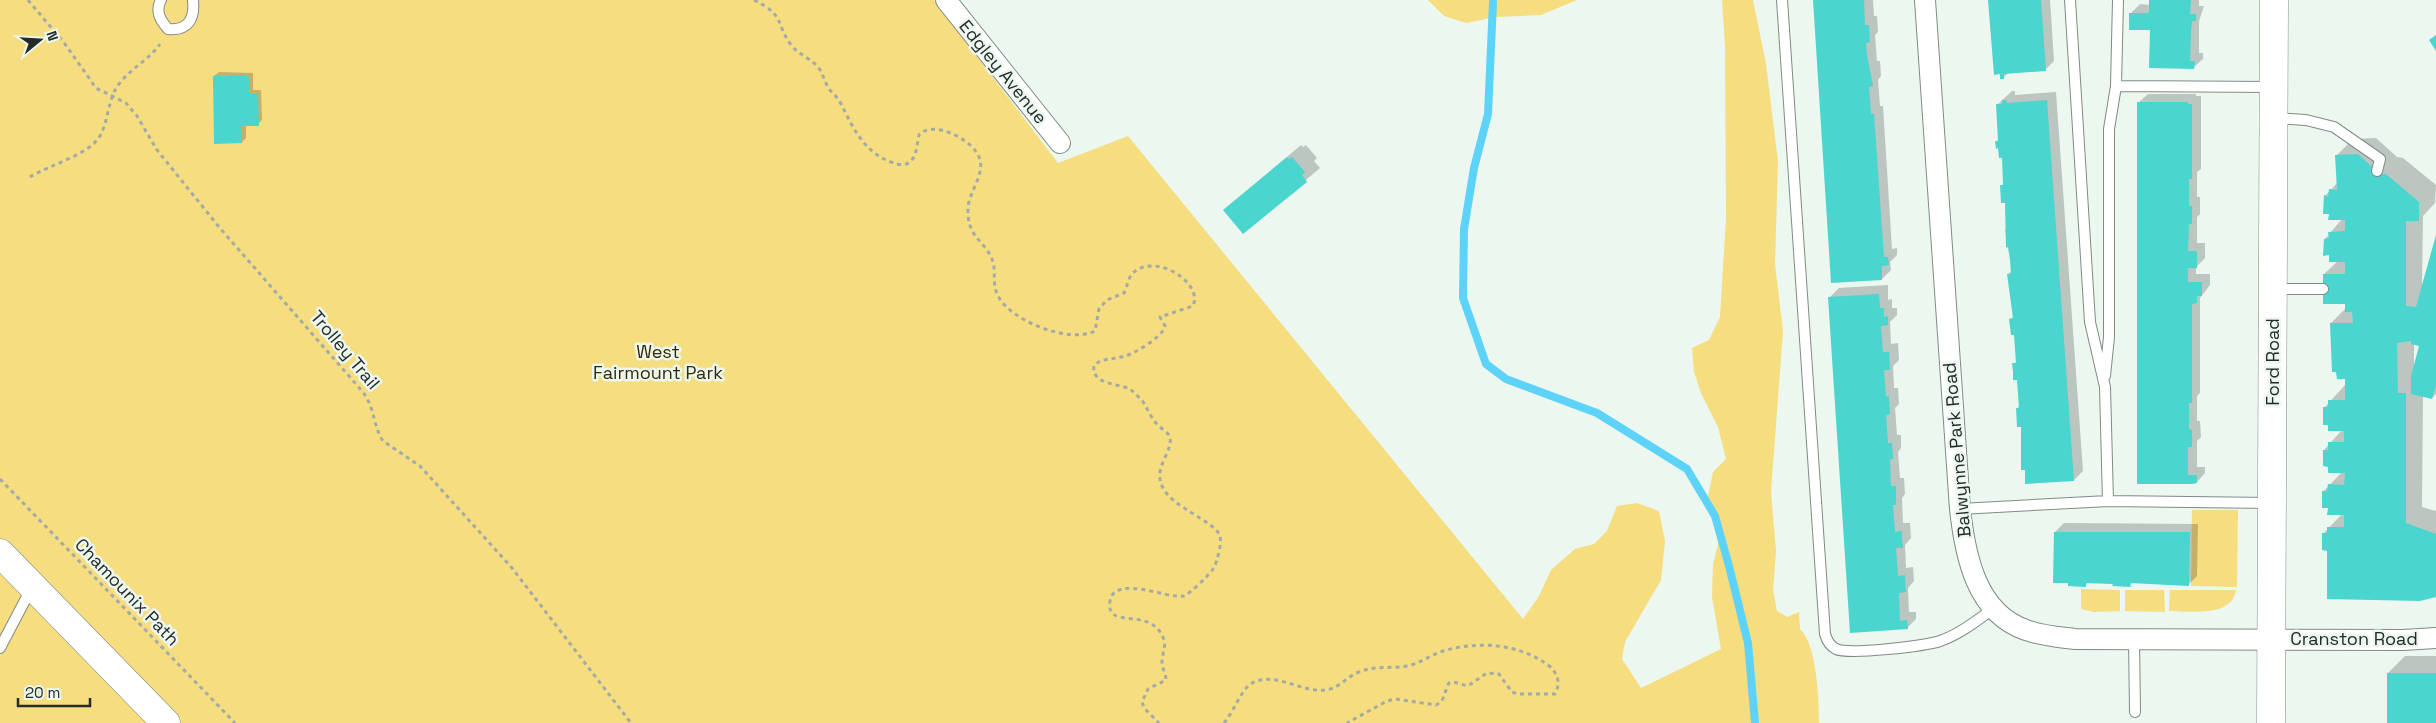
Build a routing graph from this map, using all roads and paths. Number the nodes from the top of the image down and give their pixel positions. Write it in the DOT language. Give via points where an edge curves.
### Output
graph roads {
  1 [pos="28,0"];
  2 [pos="161,0"];
  3 [pos="193,0"];
  4 [pos="754,0"];
  5 [pos="946,0"];
  6 [pos="1782,0"];
  7 [pos="1925,0"];
  8 [pos="2070,0"];
  9 [pos="2118,0"];
  10 [pos="2274,0"];
  11 [pos="168,28"];
  12 [pos="2116,86"];
  13 [pos="2274,87"];
  14 [pos="112,96"];
  15 [pos="2273,118"];
  16 [pos="1060,143"];
  17 [pos="2377,171"];
  18 [pos="30,177"];
  19 [pos="2273,289"];
  20 [pos="2323,289"];
  21 [pos="2105,388"];
  22 [pos="0,479"];
  23 [pos="2108,501"];
  24 [pos="2272,503"];
  25 [pos="1960,509"];
  26 [pos="0,552"];
  27 [pos="32,586"];
  28 [pos="1993,609"];
  29 [pos="2436,638"];
  30 [pos="2134,640"];
  31 [pos="2272,640"];
  32 [pos="0,648"];
  33 [pos="2135,712"];
  34 [pos="166,723"];
  35 [pos="235,723"];
  36 [pos="631,723"];
  37 [pos="1159,723"];
  38 [pos="1224,723"];
  39 [pos="1347,723"];
  40 [pos="2271,723"];
  1 -- 14 [label="path, Trolley Trail" via="96,88"];
  2 -- 11 [label="lane" via="158,11"];
  3 -- 11 [label="lane" via="192,20 177,30"];
  4 -- 37 [label="path" via="774,11 790,44 817,66 861,141 881,157 901,165 907,164 916,153 919,136 929,130 946,131 970,143 981,162 968,208 972,230 992,260 997,294 1016,316 1055,332 1083,336 1095,331 1099,309 1107,300 1124,292 1131,275 1145,266 1164,266 1192,290 1195,297 1193,306 1160,317 1165,326 1160,336 1130,355 1099,361 1093,371 1106,383 1132,390 1154,421 1168,433 1170,443 1160,475 1163,489 1220,536 1212,570 1191,594 1178,597 1127,588 1118,591 1110,600 1116,617 1143,619 1157,628 1165,642 1162,663 1166,680 1148,689 1142,702"];
  5 -- 16 [label="street, Edgley Avenue"];
  6 -- 28 [label="lane" via="1824,634 1838,650 1925,645 1958,633"];
  7 -- 25 [label="street, Balwynne Park Road"];
  8 -- 21 [label="lane" via="2090,322"];
  9 -- 12 [label="lane"];
  10 -- 13 [label="main road, Ford Road"];
  11 -- 14 [label="path" via="151,56 131,71"];
  12 -- 13 [label="lane"];
  12 -- 21 [label="lane" via="2109,128 2109,337"];
  13 -- 15 [label="main road, Ford Road"];
  14 -- 18 [label="path" via="102,133 91,147"];
  14 -- 36 [label="path, Trolley Trail" via="126,103 157,150 219,227 362,391 369,400 383,441 420,466 512,568"];
  15 -- 17 [label="lane" via="2306,120 2334,127 2380,159"];
  15 -- 19 [label="main road, Ford Road"];
  19 -- 20 [label="lane"];
  19 -- 24 [label="main road, Ford Road"];
  21 -- 23 [label="lane"];
  22 -- 35 [label="path, Chamounix Path"];
  23 -- 24 [label="lane"];
  23 -- 25 [label="lane"];
  24 -- 31 [label="main road, Ford Road"];
  25 -- 28 [label="street, Balwynne Park Road" via="1964,543 1972,571"];
  26 -- 27 [label="main road"];
  27 -- 32 [label="lane"];
  27 -- 34 [label="main road"];
  28 -- 30 [label="street, Balwynne Park Road" via="2008,622 2044,635"];
  29 -- 31 [label="street, Cranston Road"];
  30 -- 31 [label="street, Balwynne Park Road"];
  30 -- 33 [label="lane"];
  31 -- 40 [label="main road, Ford Road"];
  38 -- 39 [label="path" via="1247,686 1259,680 1272,679 1314,690 1330,689 1357,672 1413,664 1440,652 1468,645 1482,644 1529,654 1553,669 1558,678 1555,694 1524,695 1512,692 1499,674 1487,673 1468,686 1449,683 1445,696 1436,705 1395,699"];
}
